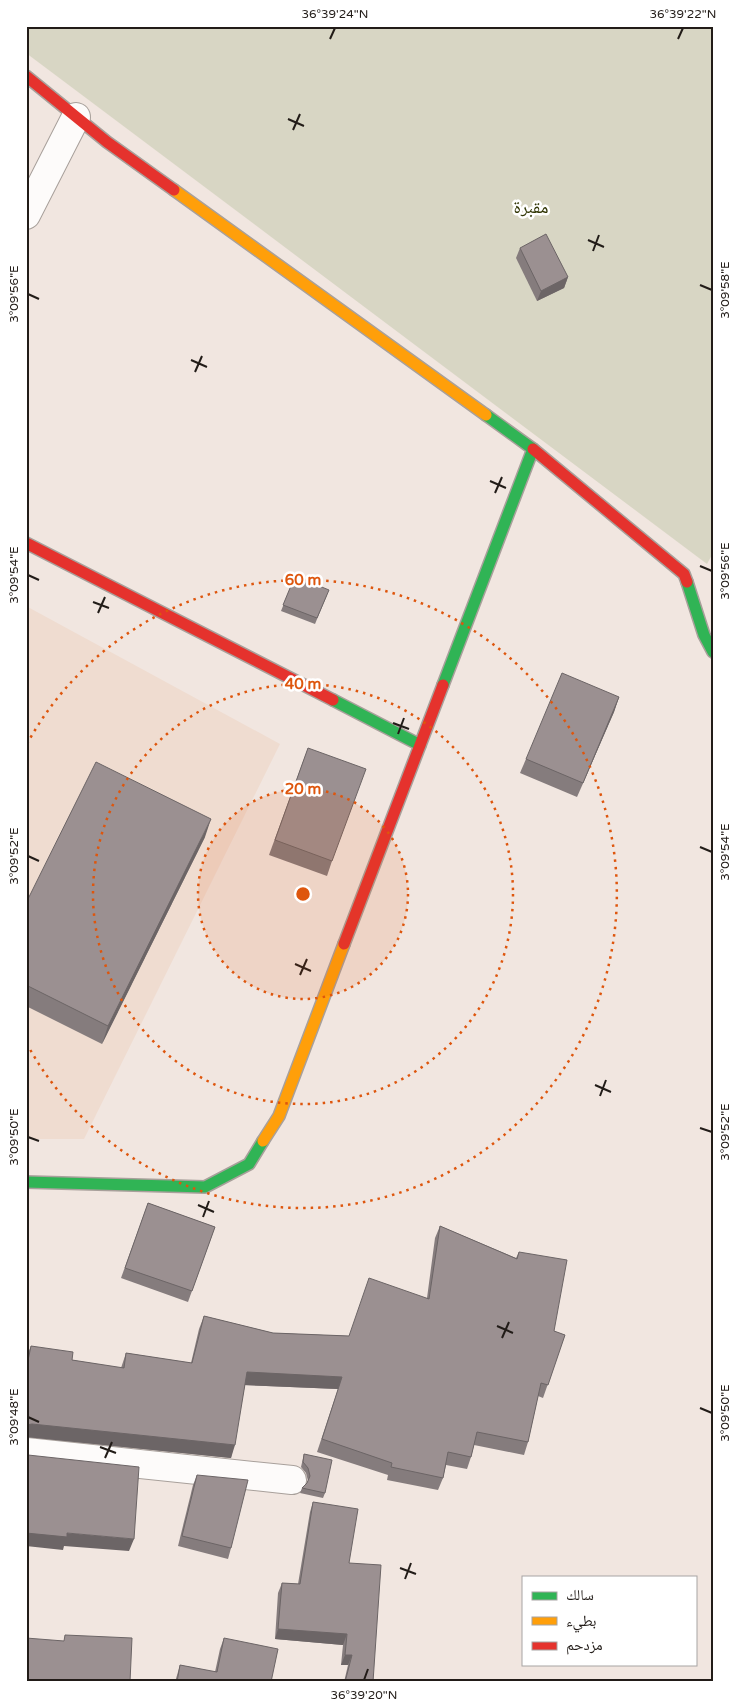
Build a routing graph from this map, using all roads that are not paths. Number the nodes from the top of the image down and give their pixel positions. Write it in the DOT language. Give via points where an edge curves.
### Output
graph roads {
  1 [pos="26,76"];
  2 [pos="76,117"];
  3 [pos="26,215"];
  4 [pos="533,449"];
  5 [pos="26,543"];
  6 [pos="713,652"];
  7 [pos="420,745"];
  8 [pos="26,1182"];
  9 [pos="26,1452"];
  10 [pos="292,1480"];
  1 -- 2 [label="street"];
  2 -- 3 [label="street"];
  2 -- 4 [label="street"];
  4 -- 6 [label="street" via="684,574 704,635"];
  4 -- 7 [label="street"];
  5 -- 7 [label="street"];
  7 -- 8 [label="street" via="279,1116 249,1164 205,1187"];
  9 -- 10 [label="street"];
}
